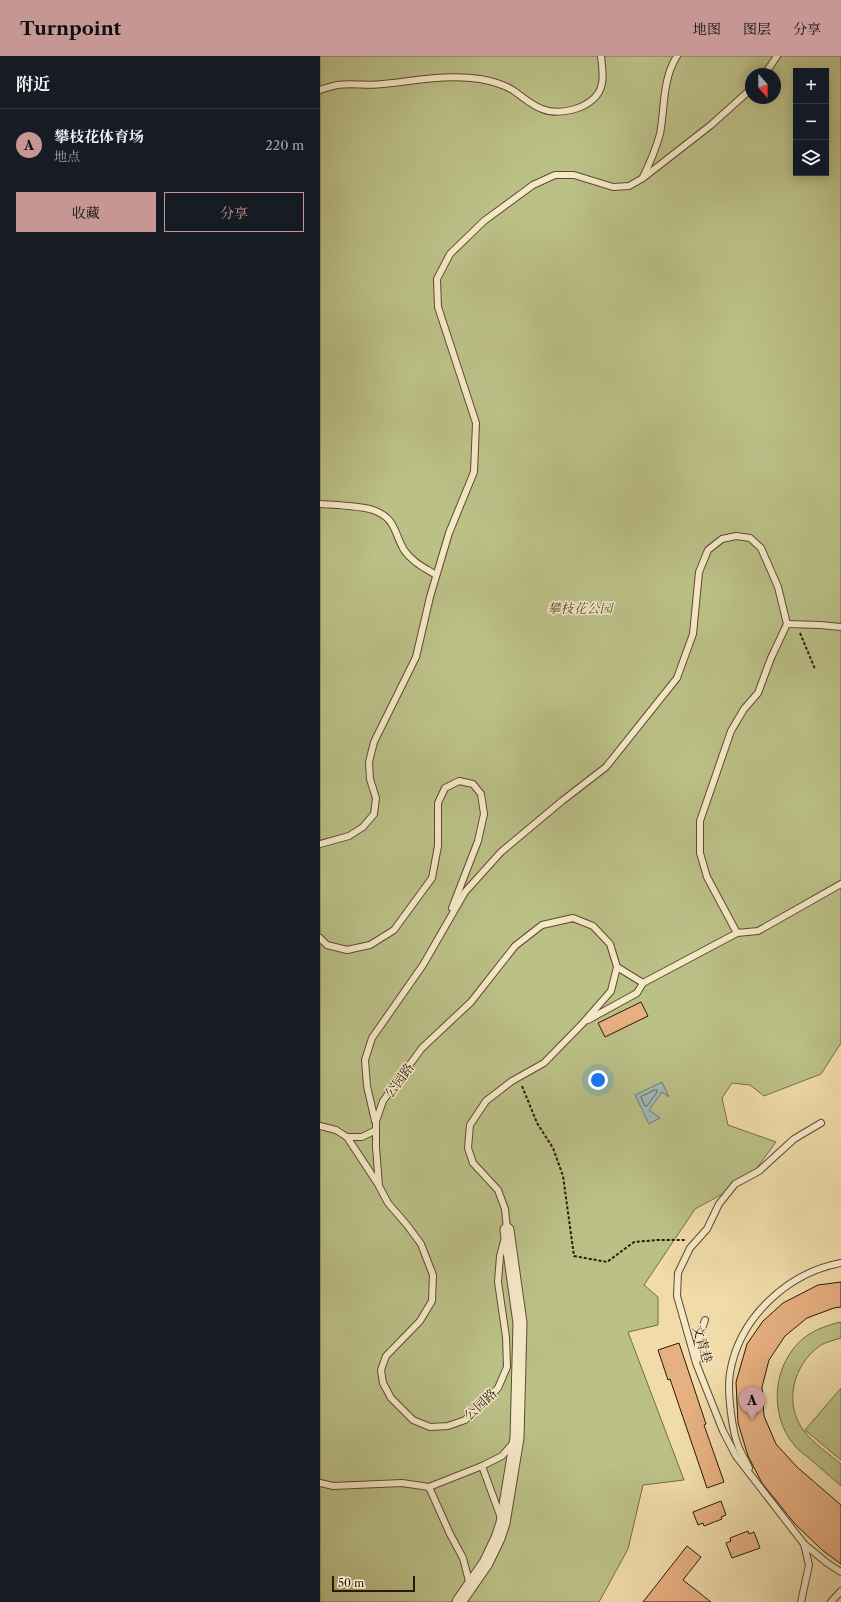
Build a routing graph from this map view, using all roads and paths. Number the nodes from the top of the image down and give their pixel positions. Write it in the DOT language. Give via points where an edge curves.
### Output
graph roads {
  1 [pos="601,56"];
  2 [pos="677,56"];
  3 [pos="777,56"];
  4 [pos="769,68"];
  5 [pos="320,90"];
  6 [pos="745,94"];
  7 [pos="643,178"];
  8 [pos="320,504"];
  9 [pos="436,575"];
  10 [pos="787,624"];
  11 [pos="796,625"];
  12 [pos="841,628"];
  13 [pos="815,669"];
  14 [pos="320,844"];
  15 [pos="841,884"];
  16 [pos="445,927"];
  17 [pos="736,934"];
  18 [pos="320,938"];
  19 [pos="617,967"];
  20 [pos="643,983"];
  21 [pos="583,1023"];
  22 [pos="518,1077"];
  23 [pos="376,1121"];
  24 [pos="821,1123"];
  25 [pos="320,1126"];
  26 [pos="376,1130"];
  27 [pos="347,1137"];
  28 [pos="379,1186"];
  29 [pos="507,1230"];
  30 [pos="698,1240"];
  31 [pos="841,1263"];
  32 [pos="705,1320"];
  33 [pos="696,1363"];
  34 [pos="517,1438"];
  35 [pos="482,1466"];
  36 [pos="754,1478"];
  37 [pos="320,1484"];
  38 [pos="429,1487"];
  39 [pos="503,1523"];
  40 [pos="804,1544"];
  41 [pos="841,1572"];
  42 [pos="470,1585"];
  43 [pos="841,1590"];
  44 [pos="459,1602"];
  45 [pos="801,1602"];
  46 [pos="831,1602"];
  1 -- 5 [label="lane" via="603,77 599,92 589,102 559,112 543,110 499,84 467,78 337,85"];
  2 -- 7 [label="lane" via="664,90 660,133"];
  3 -- 4 [label="lane"];
  6 -- 7 [label="lane" via="711,125"];
  7 -- 9 [label="lane" via="629,186 613,187 574,175 555,175 533,185 478,226 450,254 437,279 438,307 476,423 474,472 449,533"];
  8 -- 9 [label="lane" via="372,509 384,516 396,529 404,550 413,560"];
  9 -- 14 [label="lane" via="416,657 370,755 370,779 376,798 374,814 363,827 349,836"];
  10 -- 11 [label="lane"];
  10 -- 16 [label="lane" via="778,587 761,548 750,538 736,536 722,539 708,550 699,572 693,634 677,678 606,767 562,800 501,852 465,892"];
  10 -- 17 [label="lane" via="758,693 744,709 731,731 700,821 700,853 707,877"];
  11 -- 12 [label="lane"];
  11 -- 13 [label="path"];
  15 -- 17 [label="lane" via="758,931"];
  16 -- 18 [label="lane" via="478,841 484,814 481,794 473,784 459,781 445,788 438,803 438,846 432,878 394,930 370,945 347,950 328,945"];
  16 -- 23 [label="lane" via="423,965 372,1038 365,1060 367,1086"];
  17 -- 20 [label="lane"];
  19 -- 20 [label="lane"];
  19 -- 21 [label="lane, 公园路" via="611,991"];
  19 -- 23 [label="lane, 公园路" via="610,944 593,926 572,918 542,925 515,946 471,1002 422,1048 383,1101"];
  20 -- 21 [label="lane" via="637,993"];
  21 -- 22 [label="lane, 公园路" via="544,1063"];
  22 -- 29 [label="lane, 公园路" via="486,1101 470,1125 468,1148 473,1163 498,1190"];
  22 -- 30 [label="path" via="563,1176 574,1256 607,1262 634,1242"];
  23 -- 26 [label="lane, 公园路"];
  24 -- 30 [label="lane, 文青巷" via="794,1139 759,1171 735,1184 719,1204 708,1229"];
  25 -- 27 [label="lane" via="336,1130"];
  26 -- 27 [label="lane" via="362,1136"];
  26 -- 28 [label="lane, 公园路"];
  27 -- 28 [label="lane"];
  28 -- 29 [label="lane, 公园路" via="388,1203 421,1244 433,1275 432,1301 420,1321 386,1356 382,1370 383,1384 391,1398 413,1420 430,1427 448,1426 465,1420 498,1388 506,1367 506,1338 498,1282 500,1256"];
  29 -- 34 [label="street, 公园路" via="520,1323"];
  30 -- 33 [label="lane, 文青巷" via="690,1248 678,1273 677,1296"];
  31 -- 36 [label="lane" via="805,1275 781,1291 757,1313 740,1341 730,1373 731,1412 739,1448"];
  32 -- 33 [label="lane" via="698,1340"];
  33 -- 36 [label="lane, 文青巷" via="723,1431 736,1456"];
  34 -- 35 [label="lane" via="502,1456"];
  34 -- 39 [label="street, 公园路"];
  35 -- 38 [label="lane"];
  35 -- 39 [label="lane"];
  36 -- 40 [label="lane, 文青巷"];
  37 -- 38 [label="lane" via="333,1486 402,1483"];
  38 -- 42 [label="lane" via="463,1558"];
  39 -- 42 [label="street, 公园路" via="486,1563"];
  40 -- 41 [label="lane" via="827,1564"];
  40 -- 45 [label="lane, 文青巷" via="809,1565"];
  42 -- 44 [label="street, 公园路"];
  43 -- 46 [label="lane"];
}
